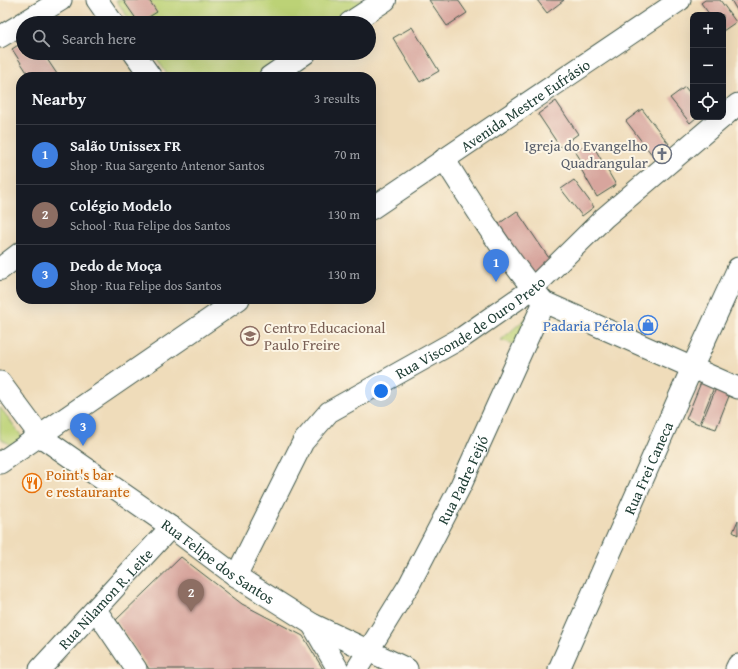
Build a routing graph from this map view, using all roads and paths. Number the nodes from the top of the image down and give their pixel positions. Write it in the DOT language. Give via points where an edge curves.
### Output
graph roads {
  1 [pos="60,0"];
  2 [pos="97,0"];
  3 [pos="385,0"];
  4 [pos="680,0"];
  5 [pos="34,16"];
  6 [pos="108,16"];
  7 [pos="361,16"];
  8 [pos="16,27"];
  9 [pos="0,37"];
  10 [pos="139,60"];
  11 [pos="296,60"];
  12 [pos="147,72"];
  13 [pos="278,72"];
  14 [pos="738,104"];
  15 [pos="726,114"];
  16 [pos="719,120"];
  17 [pos="444,159"];
  18 [pos="376,206"];
  19 [pos="16,258"];
  20 [pos="738,268"];
  21 [pos="0,269"];
  22 [pos="538,296"];
  23 [pos="232,304"];
  24 [pos="692,368"];
  25 [pos="0,382"];
  26 [pos="738,388"];
  27 [pos="40,436"];
  28 [pos="5,454"];
  29 [pos="171,527"];
  30 [pos="236,576"];
  31 [pos="96,610"];
  32 [pos="312,624"];
  33 [pos="368,650"];
  34 [pos="738,665"];
  35 [pos="40,669"];
  36 [pos="136,669"];
  37 [pos="338,669"];
  38 [pos="357,669"];
  39 [pos="407,669"];
  40 [pos="559,669"];
  41 [pos="736,669"];
  1 -- 5 [label="street"];
  2 -- 6 [label="street"];
  3 -- 7 [label="main road"];
  4 -- 17 [label="street, Avenida Mestre Eufrásio"];
  8 -- 9 [label="street"];
  10 -- 12 [label="street"];
  11 -- 13 [label="main road"];
  14 -- 15 [label="street, Rua Visconde de Ouro Preto"];
  16 -- 22 [label="street, Rua Visconde de Ouro Preto" via="604,218"];
  17 -- 18 [label="street, Avenida Mestre Eufrásio"];
  17 -- 22 [label="street" via="488,227"];
  19 -- 21 [label="main road"];
  20 -- 24 [label="street, Rua Frei Caneca"];
  22 -- 24 [label="street"];
  22 -- 30 [label="street, Rua Visconde de Ouro Preto" via="330,412 303,442"];
  22 -- 33 [label="street, Rua Padre Feijó" via="461,485 409,586"];
  23 -- 27 [label="street"];
  24 -- 26 [label="street"];
  24 -- 40 [label="street, Rua Frei Caneca"];
  25 -- 27 [label="street, Rua Felipe dos Santos"];
  27 -- 28 [label="street"];
  27 -- 29 [label="street, Rua Felipe dos Santos"];
  29 -- 30 [label="street, Rua Felipe dos Santos"];
  29 -- 31 [label="street, Rua Nilamon R. Leite"];
  30 -- 32 [label="street, Rua Felipe dos Santos"];
  31 -- 35 [label="street, Rua Nilamon R. Leite"];
  31 -- 36 [label="street"];
  32 -- 33 [label="street, Rua Felipe dos Santos"];
  32 -- 37 [label="street"];
  33 -- 38 [label="street, Rua Padre Feijó"];
  33 -- 39 [label="street, Rua Felipe dos Santos"];
  34 -- 41 [label="street"];
}
